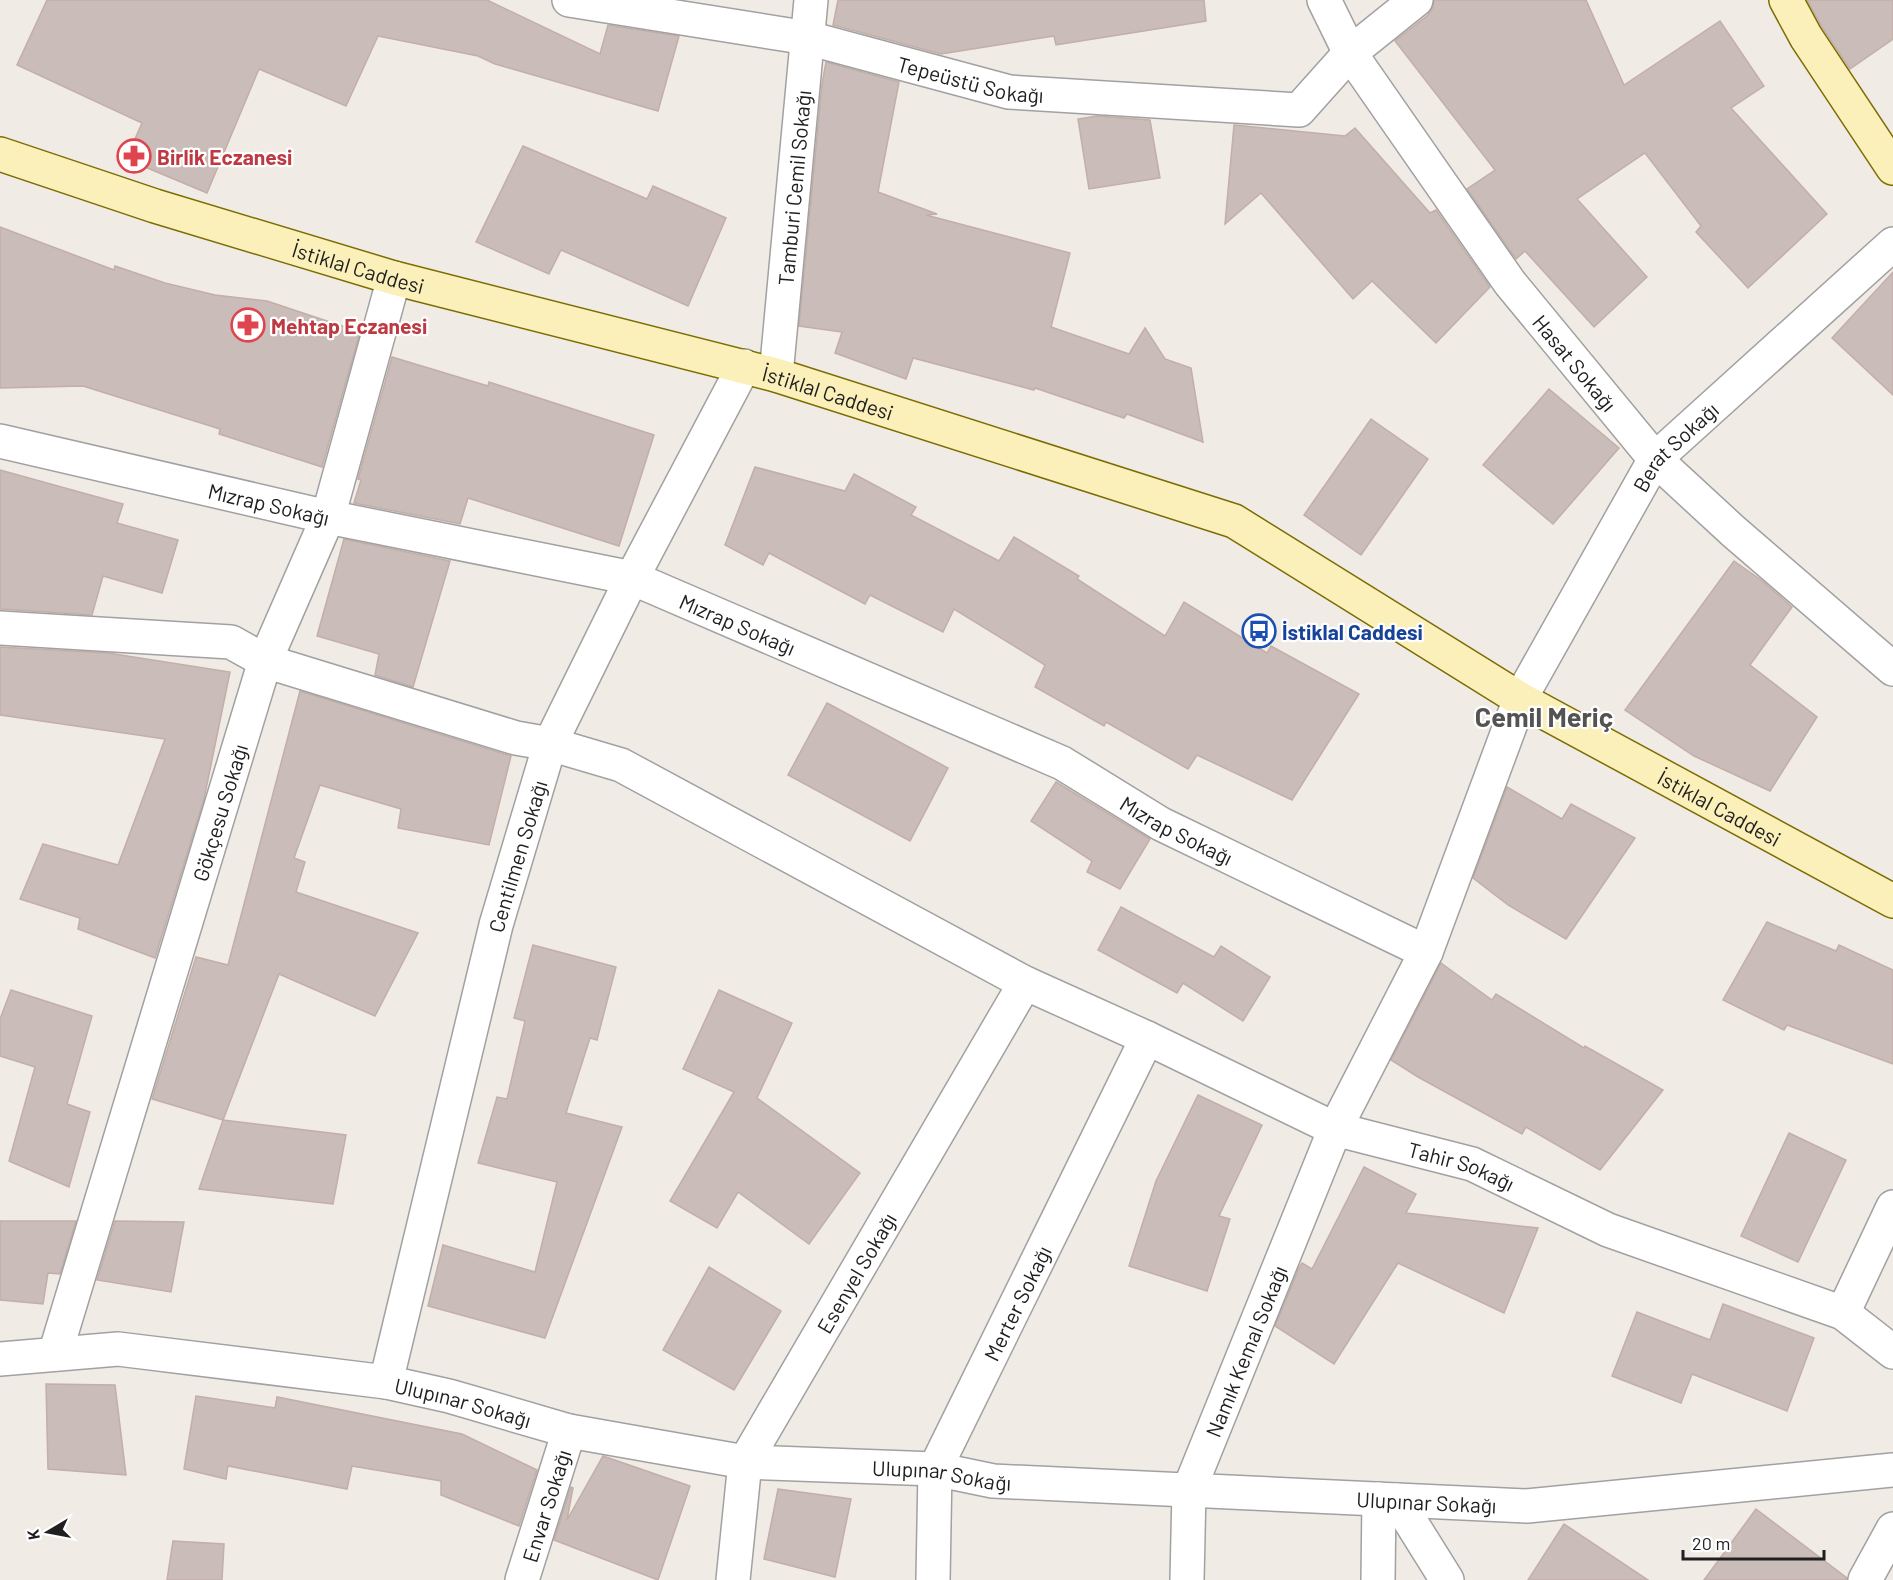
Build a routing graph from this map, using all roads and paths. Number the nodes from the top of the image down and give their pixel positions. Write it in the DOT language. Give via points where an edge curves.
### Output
graph roads {
  1 [pos="569,0"];
  2 [pos="811,0"];
  3 [pos="1324,0"];
  4 [pos="1416,0"];
  5 [pos="1786,0"];
  6 [pos="808,38"];
  7 [pos="1350,53"];
  8 [pos="0,154"];
  9 [pos="1892,163"];
  10 [pos="1893,244"];
  11 [pos="394,278"];
  12 [pos="744,366"];
  13 [pos="776,375"];
  14 [pos="0,441"];
  15 [pos="1655,459"];
  16 [pos="328,517"];
  17 [pos="632,579"];
  18 [pos="0,628"];
  19 [pos="265,661"];
  20 [pos="1893,669"];
  21 [pos="1520,699"];
  22 [pos="550,744"];
  23 [pos="1893,901"];
  24 [pos="1425,952"];
  25 [pos="1025,983"];
  26 [pos="1147,1038"];
  27 [pos="1335,1130"];
  28 [pos="1893,1207"];
  29 [pos="1843,1313"];
  30 [pos="1893,1352"];
  31 [pos="55,1354"];
  32 [pos="0,1359"];
  33 [pos="386,1382"];
  34 [pos="569,1431"];
  35 [pos="745,1462"];
  36 [pos="935,1469"];
  37 [pos="1893,1470"];
  38 [pos="1189,1490"];
  39 [pos="1388,1499"];
  40 [pos="1893,1529"];
  41 [pos="522,1580"];
  42 [pos="733,1580"];
  43 [pos="933,1580"];
  44 [pos="1187,1580"];
  45 [pos="1378,1580"];
  46 [pos="1448,1580"];
  47 [pos="1865,1580"];
  1 -- 6 [label="street, Tepeüstü Sokağı"];
  2 -- 6 [label="street, Tamburi Cemil Sokağı"];
  3 -- 7 [label="street, Hasat Sokağı"];
  4 -- 7 [label="street"];
  5 -- 9 [label="street" via="1806,37"];
  6 -- 7 [label="street, Tepeüstü Sokağı" via="1009,92 1299,110"];
  6 -- 13 [label="street, Tamburi Cemil Sokağı"];
  7 -- 15 [label="street, Hasat Sokağı" via="1510,283"];
  8 -- 11 [label="street, İstiklal Caddesi" via="155,206"];
  10 -- 15 [label="street, Berat Sokağı"];
  11 -- 12 [label="street, İstiklal Caddesi"];
  11 -- 16 [label="street, Gökçesu Sokağı"];
  12 -- 13 [label="street, İstiklal Caddesi"];
  12 -- 17 [label="street, Centilmen Sokağı"];
  13 -- 21 [label="street, İstiklal Caddesi" via="1234,521"];
  14 -- 16 [label="street, Mızrap Sokağı"];
  15 -- 20 [label="street, Hasat Sokağı" via="1732,531"];
  15 -- 21 [label="street, Berat Sokağı"];
  16 -- 17 [label="street, Mızrap Sokağı"];
  16 -- 19 [label="street, Gökçesu Sokağı"];
  17 -- 22 [label="street, Centilmen Sokağı"];
  17 -- 24 [label="street, Mızrap Sokağı" via="1062,763 1161,825"];
  18 -- 19 [label="street, Tahir Sokağı" via="231,642"];
  19 -- 22 [label="street, Tahir Sokağı" via="516,738"];
  19 -- 31 [label="street, Gökçesu Sokağı"];
  21 -- 23 [label="street, İstiklal Caddesi"];
  21 -- 24 [label="street, Berat Sokağı"];
  22 -- 25 [label="street, Tahir Sokağı" via="621,765"];
  22 -- 33 [label="street, Centilmen Sokağı" via="496,925"];
  24 -- 27 [label="street, Namık Kemal Sokağı"];
  25 -- 26 [label="street, Tahir Sokağı"];
  25 -- 35 [label="street, Esenyel Sokağı"];
  26 -- 27 [label="street, Tahir Sokağı"];
  26 -- 36 [label="street, Merter Sokağı"];
  27 -- 29 [label="street, Tahir Sokağı" via="1472,1164 1608,1230"];
  27 -- 38 [label="street, Namık Kemal Sokağı"];
  28 -- 29 [label="street"];
  29 -- 30 [label="street, Tahir Sokağı"];
  31 -- 32 [label="street, Ulupınar Sokağı"];
  31 -- 33 [label="street, Ulupınar Sokağı" via="118,1349"];
  33 -- 34 [label="street, Ulupınar Sokağı"];
  34 -- 35 [label="street, Ulupınar Sokağı"];
  34 -- 41 [label="street, Envar Sokağı"];
  35 -- 36 [label="street, Ulupınar Sokağı"];
  35 -- 42 [label="street, Esenyel Sokağı"];
  36 -- 38 [label="street, Ulupınar Sokağı" via="993,1481"];
  36 -- 43 [label="street, Merter Sokağı"];
  37 -- 39 [label="street, Ulupınar Sokağı" via="1527,1506"];
  38 -- 39 [label="street, Ulupınar Sokağı"];
  38 -- 44 [label="street, Namık Kemal Sokağı"];
  39 -- 45 [label="street"];
  39 -- 46 [label="street"];
  40 -- 47 [label="street"];
}
